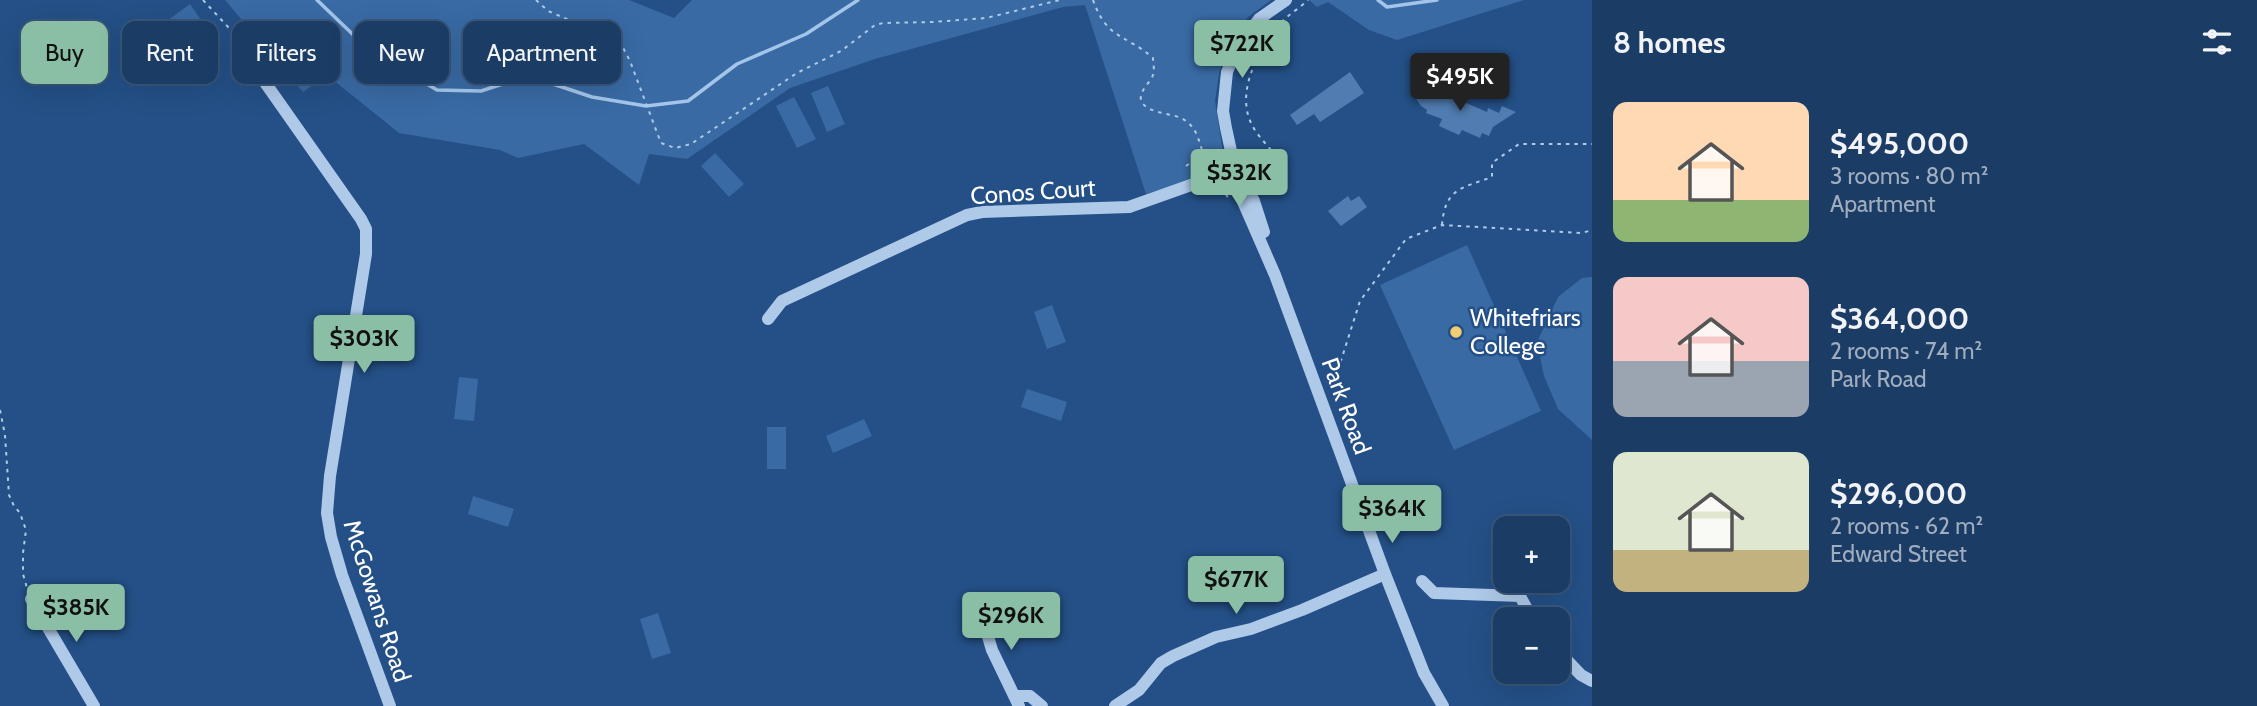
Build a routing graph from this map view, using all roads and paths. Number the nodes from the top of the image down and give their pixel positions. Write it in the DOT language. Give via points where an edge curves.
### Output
graph roads {
  1 [pos="203,0"];
  2 [pos="536,0"];
  3 [pos="1060,0"];
  4 [pos="1093,0"];
  5 [pos="1286,0"];
  6 [pos="1308,0"];
  7 [pos="232,31"];
  8 [pos="266,84"];
  9 [pos="1592,144"];
  10 [pos="1202,155"];
  11 [pos="1186,166"];
  12 [pos="1236,169"];
  13 [pos="1214,176"];
  14 [pos="1249,203"];
  15 [pos="1442,225"];
  16 [pos="1592,230"];
  17 [pos="768,318"];
  18 [pos="1318,394"];
  19 [pos="0,410"];
  20 [pos="1385,574"];
  21 [pos="1422,581"];
  22 [pos="31,599"];
  23 [pos="979,606"];
  24 [pos="1526,607"];
  25 [pos="1570,664"];
  26 [pos="1592,681"];
  27 [pos="1016,701"];
  28 [pos="94,706"];
  29 [pos="390,706"];
  30 [pos="1042,706"];
  31 [pos="1115,706"];
  32 [pos="1443,706"];
  1 -- 7 [label="path"];
  2 -- 3 [label="path" via="548,11 620,42 661,143 676,148 691,144 797,73 841,51 867,29 883,23 986,18"];
  4 -- 10 [label="path" via="1108,29 1153,58 1154,72 1141,101 1191,125 1199,135"];
  5 -- 12 [label="street, Park Road" via="1259,19 1236,50 1227,72 1223,111"];
  6 -- 14 [label="path" via="1281,23 1264,46 1250,78 1245,99 1248,118 1282,169 1278,181"];
  8 -- 29 [label="street, McGowans Road" via="366,229 327,513 342,575"];
  9 -- 15 [label="path" via="1519,144 1492,163 1492,177 1457,188 1443,210"];
  10 -- 11 [label="path"];
  10 -- 13 [label="path"];
  12 -- 13 [label="street, Conos Court"];
  12 -- 14 [label="street, Park Road"];
  13 -- 14 [label="path" via="1236,207"];
  13 -- 17 [label="street, Conos Court" via="1129,207 967,215 782,301"];
  14 -- 18 [label="street, Park Road"];
  15 -- 16 [label="path"];
  15 -- 18 [label="path" via="1406,239 1360,301 1338,370"];
  18 -- 20 [label="street, Park Road"];
  19 -- 22 [label="path" via="9,495 26,530 23,574"];
  20 -- 31 [label="street" via="1302,610 1173,656 1161,663 1139,690"];
  20 -- 32 [label="street, Park Road" via="1424,673"];
  21 -- 24 [label="street" via="1434,593 1520,596"];
  22 -- 28 [label="street"];
  23 -- 27 [label="street" via="992,650"];
  25 -- 26 [label="street"];
  27 -- 30 [label="street" via="1030,696"];
}
